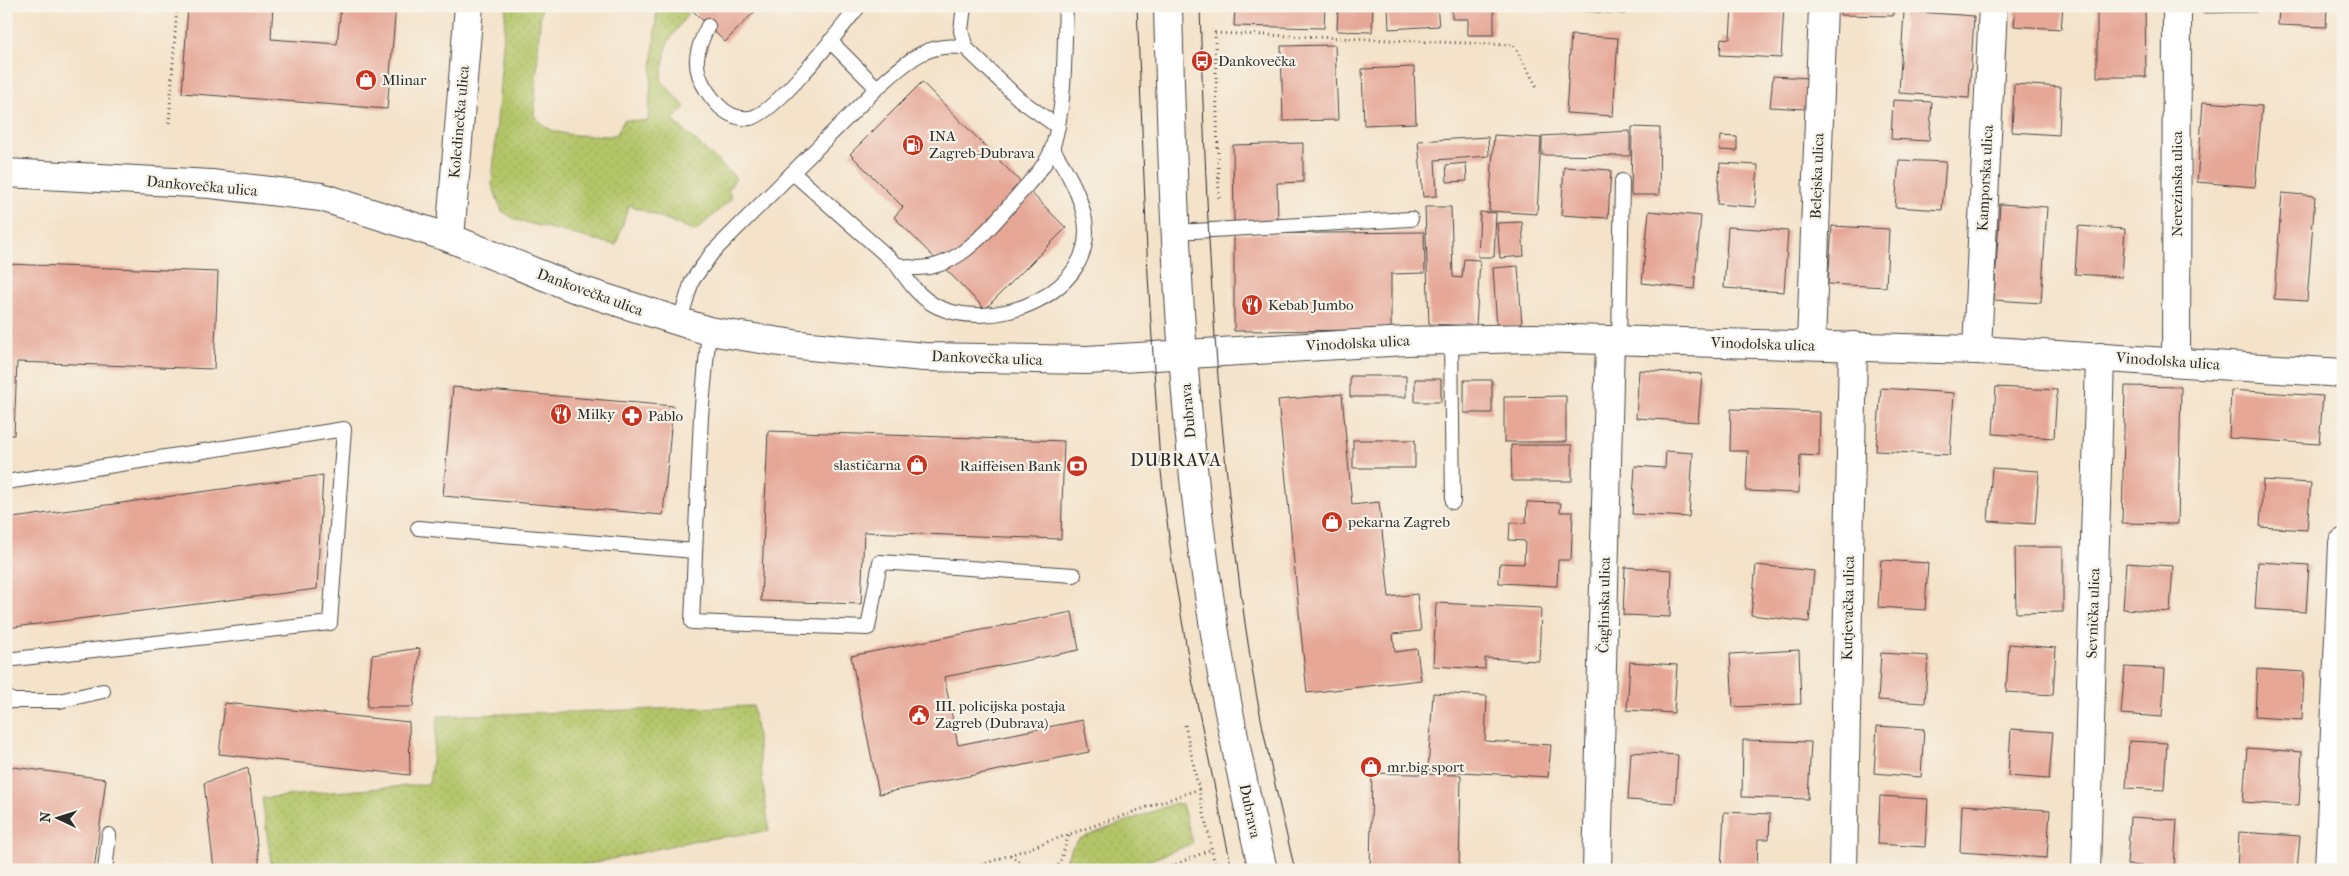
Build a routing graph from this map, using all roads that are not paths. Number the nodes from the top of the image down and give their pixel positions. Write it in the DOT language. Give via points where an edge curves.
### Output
graph roads {
  1 [pos="469,6"];
  2 [pos="860,6"];
  3 [pos="964,6"];
  4 [pos="1066,6"];
  5 [pos="1168,6"];
  6 [pos="1823,6"];
  7 [pos="1994,6"];
  8 [pos="2177,6"];
  9 [pos="708,26"];
  10 [pos="830,41"];
  11 [pos="966,48"];
  12 [pos="877,88"];
  13 [pos="1058,127"];
  14 [pos="1052,148"];
  15 [pos="6,173"];
  16 [pos="792,173"];
  17 [pos="1622,180"];
  18 [pos="1411,219"];
  19 [pos="1176,232"];
  20 [pos="450,238"];
  21 [pos="896,264"];
  22 [pos="679,323"];
  23 [pos="710,331"];
  24 [pos="1451,340"];
  25 [pos="1615,340"];
  26 [pos="1811,345"];
  27 [pos="1853,346"];
  28 [pos="1977,350"];
  29 [pos="1183,354"];
  30 [pos="2100,357"];
  31 [pos="2176,361"];
  32 [pos="2343,373"];
  33 [pos="6,482"];
  34 [pos="1453,502"];
  35 [pos="418,528"];
  36 [pos="2343,543"];
  37 [pos="695,551"];
  38 [pos="1074,575"];
  39 [pos="6,660"];
  40 [pos="103,691"];
  41 [pos="6,696"];
  42 [pos="109,835"];
  43 [pos="105,870"];
  44 [pos="1263,870"];
  45 [pos="1597,870"];
  46 [pos="1843,870"];
  47 [pos="2086,870"];
  48 [pos="2329,870"];
  1 -- 20 [label="street, Koledinečka ulica"];
  2 -- 10 [label="lane"];
  3 -- 11 [label="lane" via="961,31"];
  4 -- 13 [label="lane"];
  5 -- 19 [label="street, Dubrava"];
  6 -- 26 [label="street, Belejska ulica"];
  7 -- 28 [label="street, Kamporska ulica"];
  8 -- 31 [label="street, Nerezinska ulica"];
  9 -- 10 [label="lane" via="698,48 696,67 713,100 726,113 738,117 751,118 765,111"];
  10 -- 12 [label="lane"];
  11 -- 12 [label="lane" via="951,46 921,53"];
  11 -- 13 [label="lane" via="1019,99"];
  12 -- 16 [label="lane"];
  13 -- 14 [label="lane"];
  14 -- 21 [label="lane" via="1042,168 976,242 956,257 928,267 910,269"];
  14 -- 21 [label="lane" via="1074,182 1085,222 1083,249 1070,275 1050,295 1024,308 992,314 966,313 939,307 919,295"];
  15 -- 20 [label="street, Dankovečka ulica" via="211,184 321,197"];
  16 -- 21 [label="lane"];
  16 -- 22 [label="lane" via="701,266 692,281"];
  17 -- 25 [label="lane"];
  18 -- 19 [label="lane"];
  19 -- 29 [label="street, Dubrava"];
  20 -- 22 [label="street, Dankovečka ulica" via="574,288"];
  22 -- 23 [label="street, Dankovečka ulica"];
  23 -- 29 [label="street, Dankovečka ulica" via="800,345 924,357 1087,360"];
  23 -- 37 [label="lane" via="701,416"];
  24 -- 25 [label="street, Vinodolska ulica"];
  24 -- 29 [label="street, Vinodolska ulica"];
  24 -- 34 [label="lane"];
  25 -- 26 [label="street, Vinodolska ulica"];
  25 -- 45 [label="street, Čaglinska ulica"];
  26 -- 27 [label="street, Vinodolska ulica"];
  27 -- 28 [label="street, Vinodolska ulica"];
  27 -- 46 [label="street, Kutjevačka ulica"];
  28 -- 30 [label="street, Vinodolska ulica"];
  29 -- 44 [label="street, Dubrava" via="1207,583 1230,718"];
  30 -- 31 [label="street, Vinodolska ulica"];
  30 -- 47 [label="street, Sevnička ulica"];
  31 -- 32 [label="street, Vinodolska ulica"];
  33 -- 39 [label="lane" via="344,429 330,623"];
  35 -- 37 [label="lane"];
  36 -- 48 [label="street"];
  37 -- 38 [label="lane" via="692,622 868,628 880,562"];
  40 -- 41 [label="lane" via="59,701 12,701"];
  42 -- 43 [label="lane"];
}
